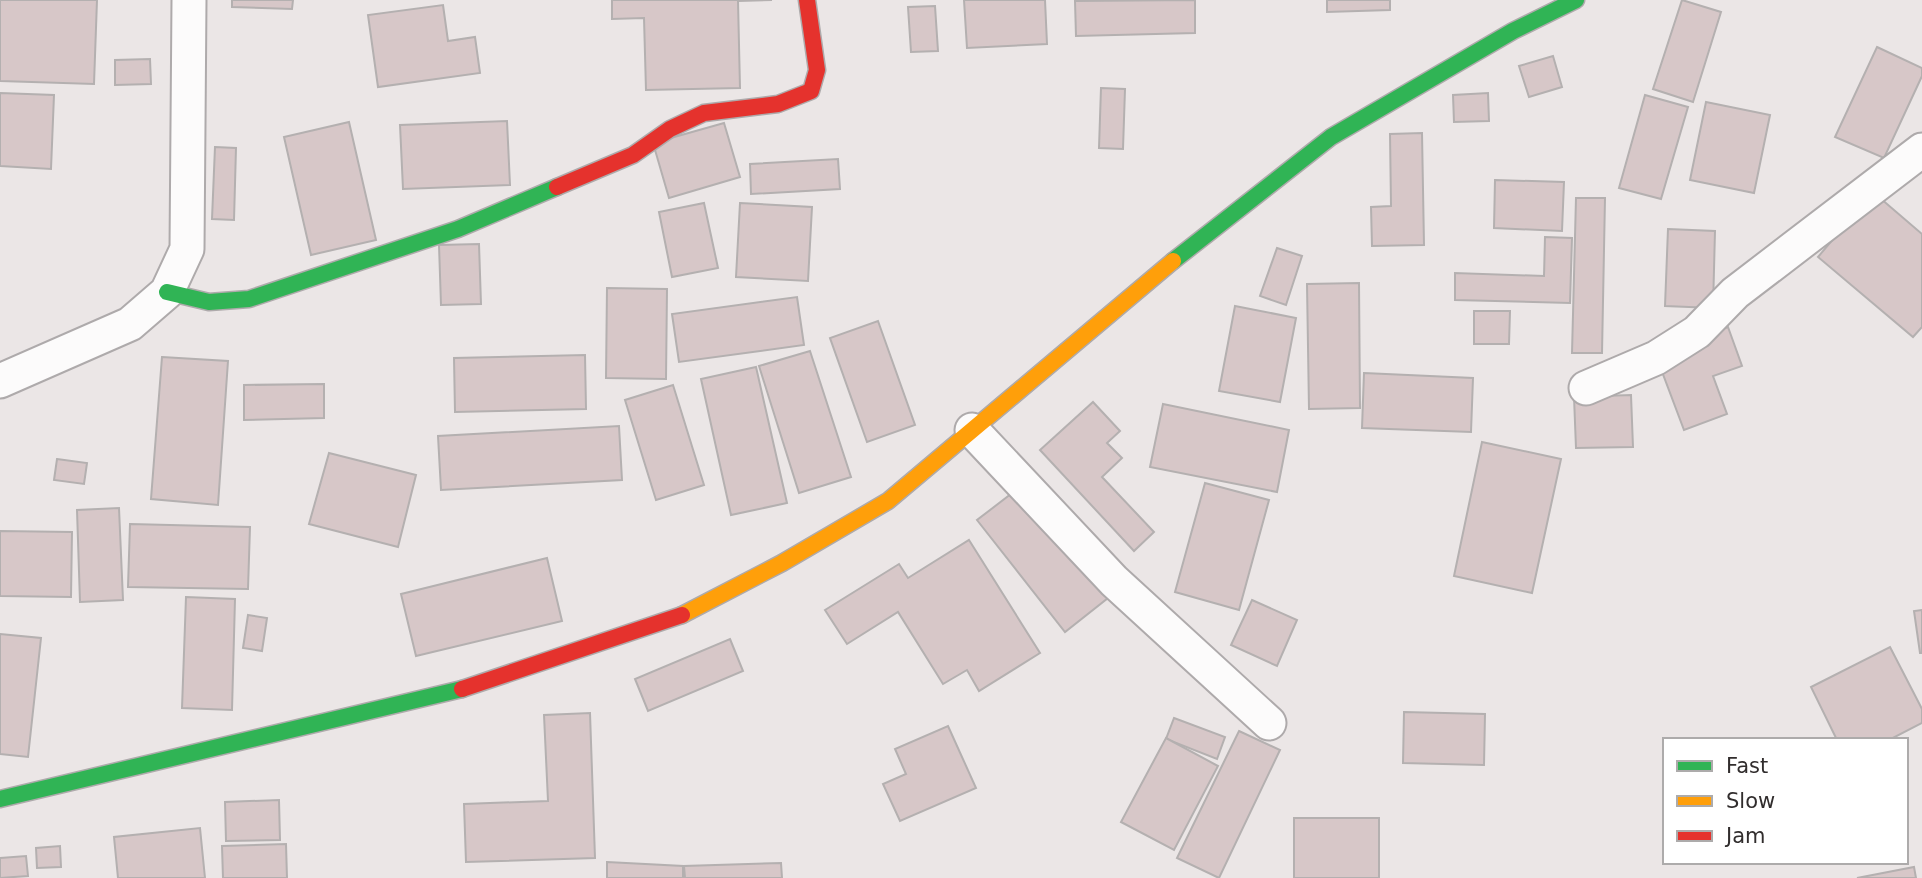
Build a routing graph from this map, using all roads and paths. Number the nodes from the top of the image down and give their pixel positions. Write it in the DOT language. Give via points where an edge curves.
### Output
graph roads {
  1 [pos="189,0"];
  2 [pos="807,0"];
  3 [pos="1576,0"];
  4 [pos="1922,150"];
  5 [pos="167,292"];
  6 [pos="0,381"];
  7 [pos="1586,388"];
  8 [pos="972,430"];
  9 [pos="1269,723"];
  10 [pos="0,799"];
  1 -- 5 [label="street" via="187,249"];
  2 -- 5 [label="street" via="817,70 811,91 778,104 704,113 670,129 633,155 458,229 249,299 209,302"];
  3 -- 8 [label="street" via="1331,136 1148,281"];
  4 -- 7 [label="street" via="1735,293 1697,331 1656,358"];
  5 -- 6 [label="street" via="130,324"];
  8 -- 9 [label="street" via="1114,581"];
  8 -- 10 [label="street" via="888,501 675,619 473,686"];
}
